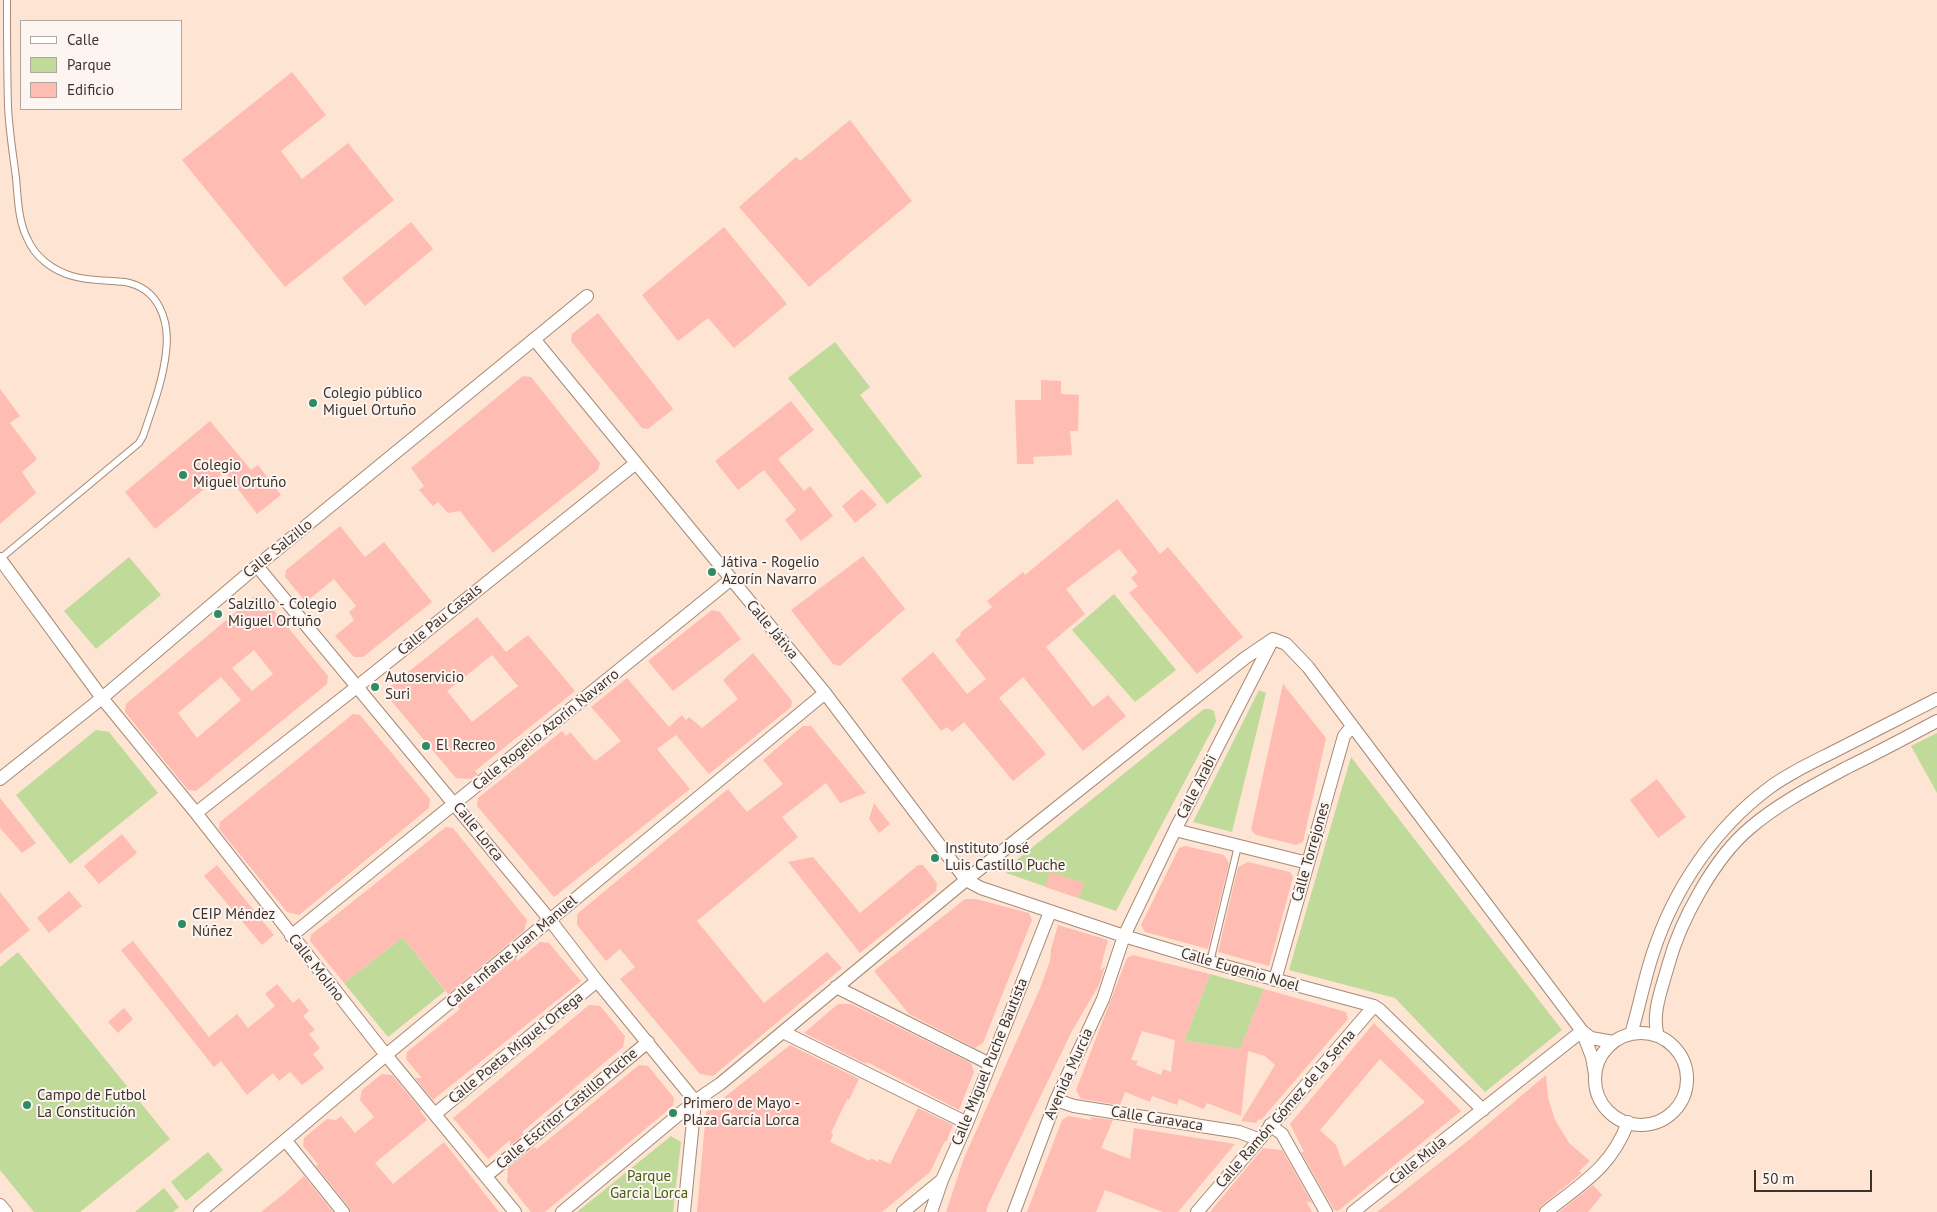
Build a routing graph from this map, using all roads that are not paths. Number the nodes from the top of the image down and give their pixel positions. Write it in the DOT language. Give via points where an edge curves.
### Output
graph roads {
  1 [pos="7,0"];
  2 [pos="587,296"];
  3 [pos="534,339"];
  4 [pos="636,463"];
  5 [pos="0,559"];
  6 [pos="257,566"];
  7 [pos="730,580"];
  8 [pos="1273,639"];
  9 [pos="358,686"];
  10 [pos="825,694"];
  11 [pos="102,698"];
  12 [pos="1937,699"];
  13 [pos="1937,721"];
  14 [pos="1352,726"];
  15 [pos="0,779"];
  16 [pos="454,804"];
  17 [pos="196,813"];
  18 [pos="1175,830"];
  19 [pos="1238,846"];
  20 [pos="1308,863"];
  21 [pos="966,880"];
  22 [pos="1050,912"];
  23 [pos="550,920"];
  24 [pos="291,936"];
  25 [pos="1124,936"];
  26 [pos="1210,962"];
  27 [pos="1275,980"];
  28 [pos="597,981"];
  29 [pos="836,987"];
  30 [pos="1374,1006"];
  31 [pos="1582,1031"];
  32 [pos="783,1032"];
  33 [pos="1630,1034"];
  34 [pos="1658,1036"];
  35 [pos="648,1042"];
  36 [pos="1613,1042"];
  37 [pos="386,1056"];
  38 [pos="990,1064"];
  39 [pos="1596,1074"];
  40 [pos="1056,1100"];
  41 [pos="696,1101"];
  42 [pos="1483,1110"];
  43 [pos="435,1114"];
  44 [pos="1628,1122"];
  45 [pos="967,1123"];
  46 [pos="1270,1125"];
  47 [pos="1258,1139"];
  48 [pos="286,1141"];
  49 [pos="486,1176"];
  50 [pos="942,1180"];
  51 [pos="0,1205"];
  52 [pos="6,1212"];
  53 [pos="200,1212"];
  54 [pos="343,1212"];
  55 [pos="515,1212"];
  56 [pos="562,1212"];
  57 [pos="684,1212"];
  58 [pos="903,1212"];
  59 [pos="931,1212"];
  60 [pos="1014,1212"];
  61 [pos="1197,1212"];
  62 [pos="1326,1212"];
  63 [pos="1353,1212"];
  64 [pos="1546,1212"];
  1 -- 5 [label="lane" via="8,108 20,213 27,238 41,258 62,272 127,283 148,293 162,310 167,352 162,378 139,443"];
  2 -- 3 [label="street, Calle Salzillo"];
  3 -- 4 [label="street, Calle Játiva"];
  3 -- 6 [label="street, Calle Salzillo"];
  4 -- 7 [label="street, Calle Játiva"];
  4 -- 9 [label="street, Calle Pau Casals"];
  5 -- 11 [label="street, Calle Molino"];
  6 -- 9 [label="street, Calle Lorca"];
  6 -- 11 [label="street, Calle Salzillo"];
  7 -- 10 [label="street, Calle Játiva"];
  7 -- 16 [label="street, Calle Rogelio Azorín Navarro"];
  8 -- 14 [label="street" via="1286,644 1308,667"];
  8 -- 18 [label="street, Calle Arabi"];
  8 -- 21 [label="street"];
  9 -- 16 [label="street, Calle Lorca"];
  9 -- 17 [label="street, Calle Pau Casals"];
  10 -- 21 [label="street, Calle Játiva"];
  10 -- 23 [label="street, Calle Infante Juan Manuel"];
  11 -- 15 [label="street, Calle Salzillo"];
  11 -- 17 [label="street, Calle Molino"];
  12 -- 33 [label="street" via="1770,787 1712,842 1686,879 1666,921 1653,953"];
  13 -- 34 [label="street" via="1804,790 1749,829 1708,878 1681,927 1659,998 1655,1029"];
  14 -- 20 [label="street, Calle Torrejones" via="1344,736"];
  14 -- 31 [label="street"];
  16 -- 23 [label="street, Calle Lorca"];
  16 -- 24 [label="street, Calle Rogelio Azorín Navarro"];
  17 -- 24 [label="street, Calle Molino"];
  18 -- 19 [label="street"];
  18 -- 25 [label="street, Calle Arabi"];
  19 -- 20 [label="street"];
  19 -- 26 [label="lane"];
  20 -- 27 [label="street, Calle Torrejones"];
  21 -- 22 [label="street, Calle Eugenio Noel"];
  21 -- 29 [label="street"];
  22 -- 25 [label="street, Calle Eugenio Noel"];
  22 -- 38 [label="street, Calle Miguel Puche Bautista"];
  23 -- 28 [label="street, Calle Lorca"];
  23 -- 37 [label="street, Calle Infante Juan Manuel"];
  24 -- 37 [label="street, Calle Molino"];
  25 -- 26 [label="street, Calle Eugenio Noel"];
  25 -- 40 [label="street, Avenida Murcia" via="1103,999"];
  26 -- 27 [label="street, Calle Eugenio Noel"];
  27 -- 30 [label="street, Calle Eugenio Noel"];
  28 -- 35 [label="street, Calle Lorca"];
  28 -- 43 [label="street, Calle Poeta Miguel Ortega"];
  29 -- 32 [label="street"];
  29 -- 38 [label="street"];
  30 -- 42 [label="street, Calle Eugenio Noel"];
  30 -- 46 [label="street, Calle Ramón Gómez de la Serna"];
  31 -- 36 [label="street" via="1591,1038"];
  31 -- 39 [label="street"];
  31 -- 42 [label="street, Calle Mula"];
  32 -- 41 [label="street"];
  32 -- 45 [label="street"];
  33 -- 34 [label="street"];
  33 -- 36 [label="street"];
  34 -- 44 [label="street" via="1678,1051 1684,1062 1687,1075 1682,1099 1665,1118 1647,1124"];
  35 -- 41 [label="street, Calle Lorca"];
  35 -- 49 [label="street, Calle Escritor Castillo Puche"];
  36 -- 39 [label="street" via="1598,1062"];
  37 -- 43 [label="street, Calle Molino"];
  37 -- 48 [label="street, Calle Infante Juan Manuel"];
  38 -- 45 [label="street, Calle Miguel Puche Bautista"];
  39 -- 44 [label="street" via="1600,1098 1612,1113"];
  40 -- 47 [label="street, Calle Caravaca" via="1074,1106 1239,1132"];
  40 -- 60 [label="street, Avenida Murcia"];
  41 -- 56 [label="street"];
  41 -- 57 [label="street"];
  42 -- 63 [label="street, Calle Mula"];
  43 -- 49 [label="street, Calle Molino"];
  44 -- 64 [label="street" via="1622,1139 1603,1166"];
  45 -- 50 [label="street, Calle Miguel Puche Bautista"];
  46 -- 47 [label="street, Calle Ramón Gómez de la Serna"];
  46 -- 62 [label="street" via="1282,1134"];
  47 -- 61 [label="street, Calle Ramón Gómez de la Serna"];
  48 -- 53 [label="street, Calle Infante Juan Manuel"];
  48 -- 54 [label="street"];
  49 -- 55 [label="street, Calle Molino"];
  50 -- 58 [label="street"];
  50 -- 59 [label="street, Calle Miguel Puche Bautista"];
  51 -- 52 [label="street"];
}
